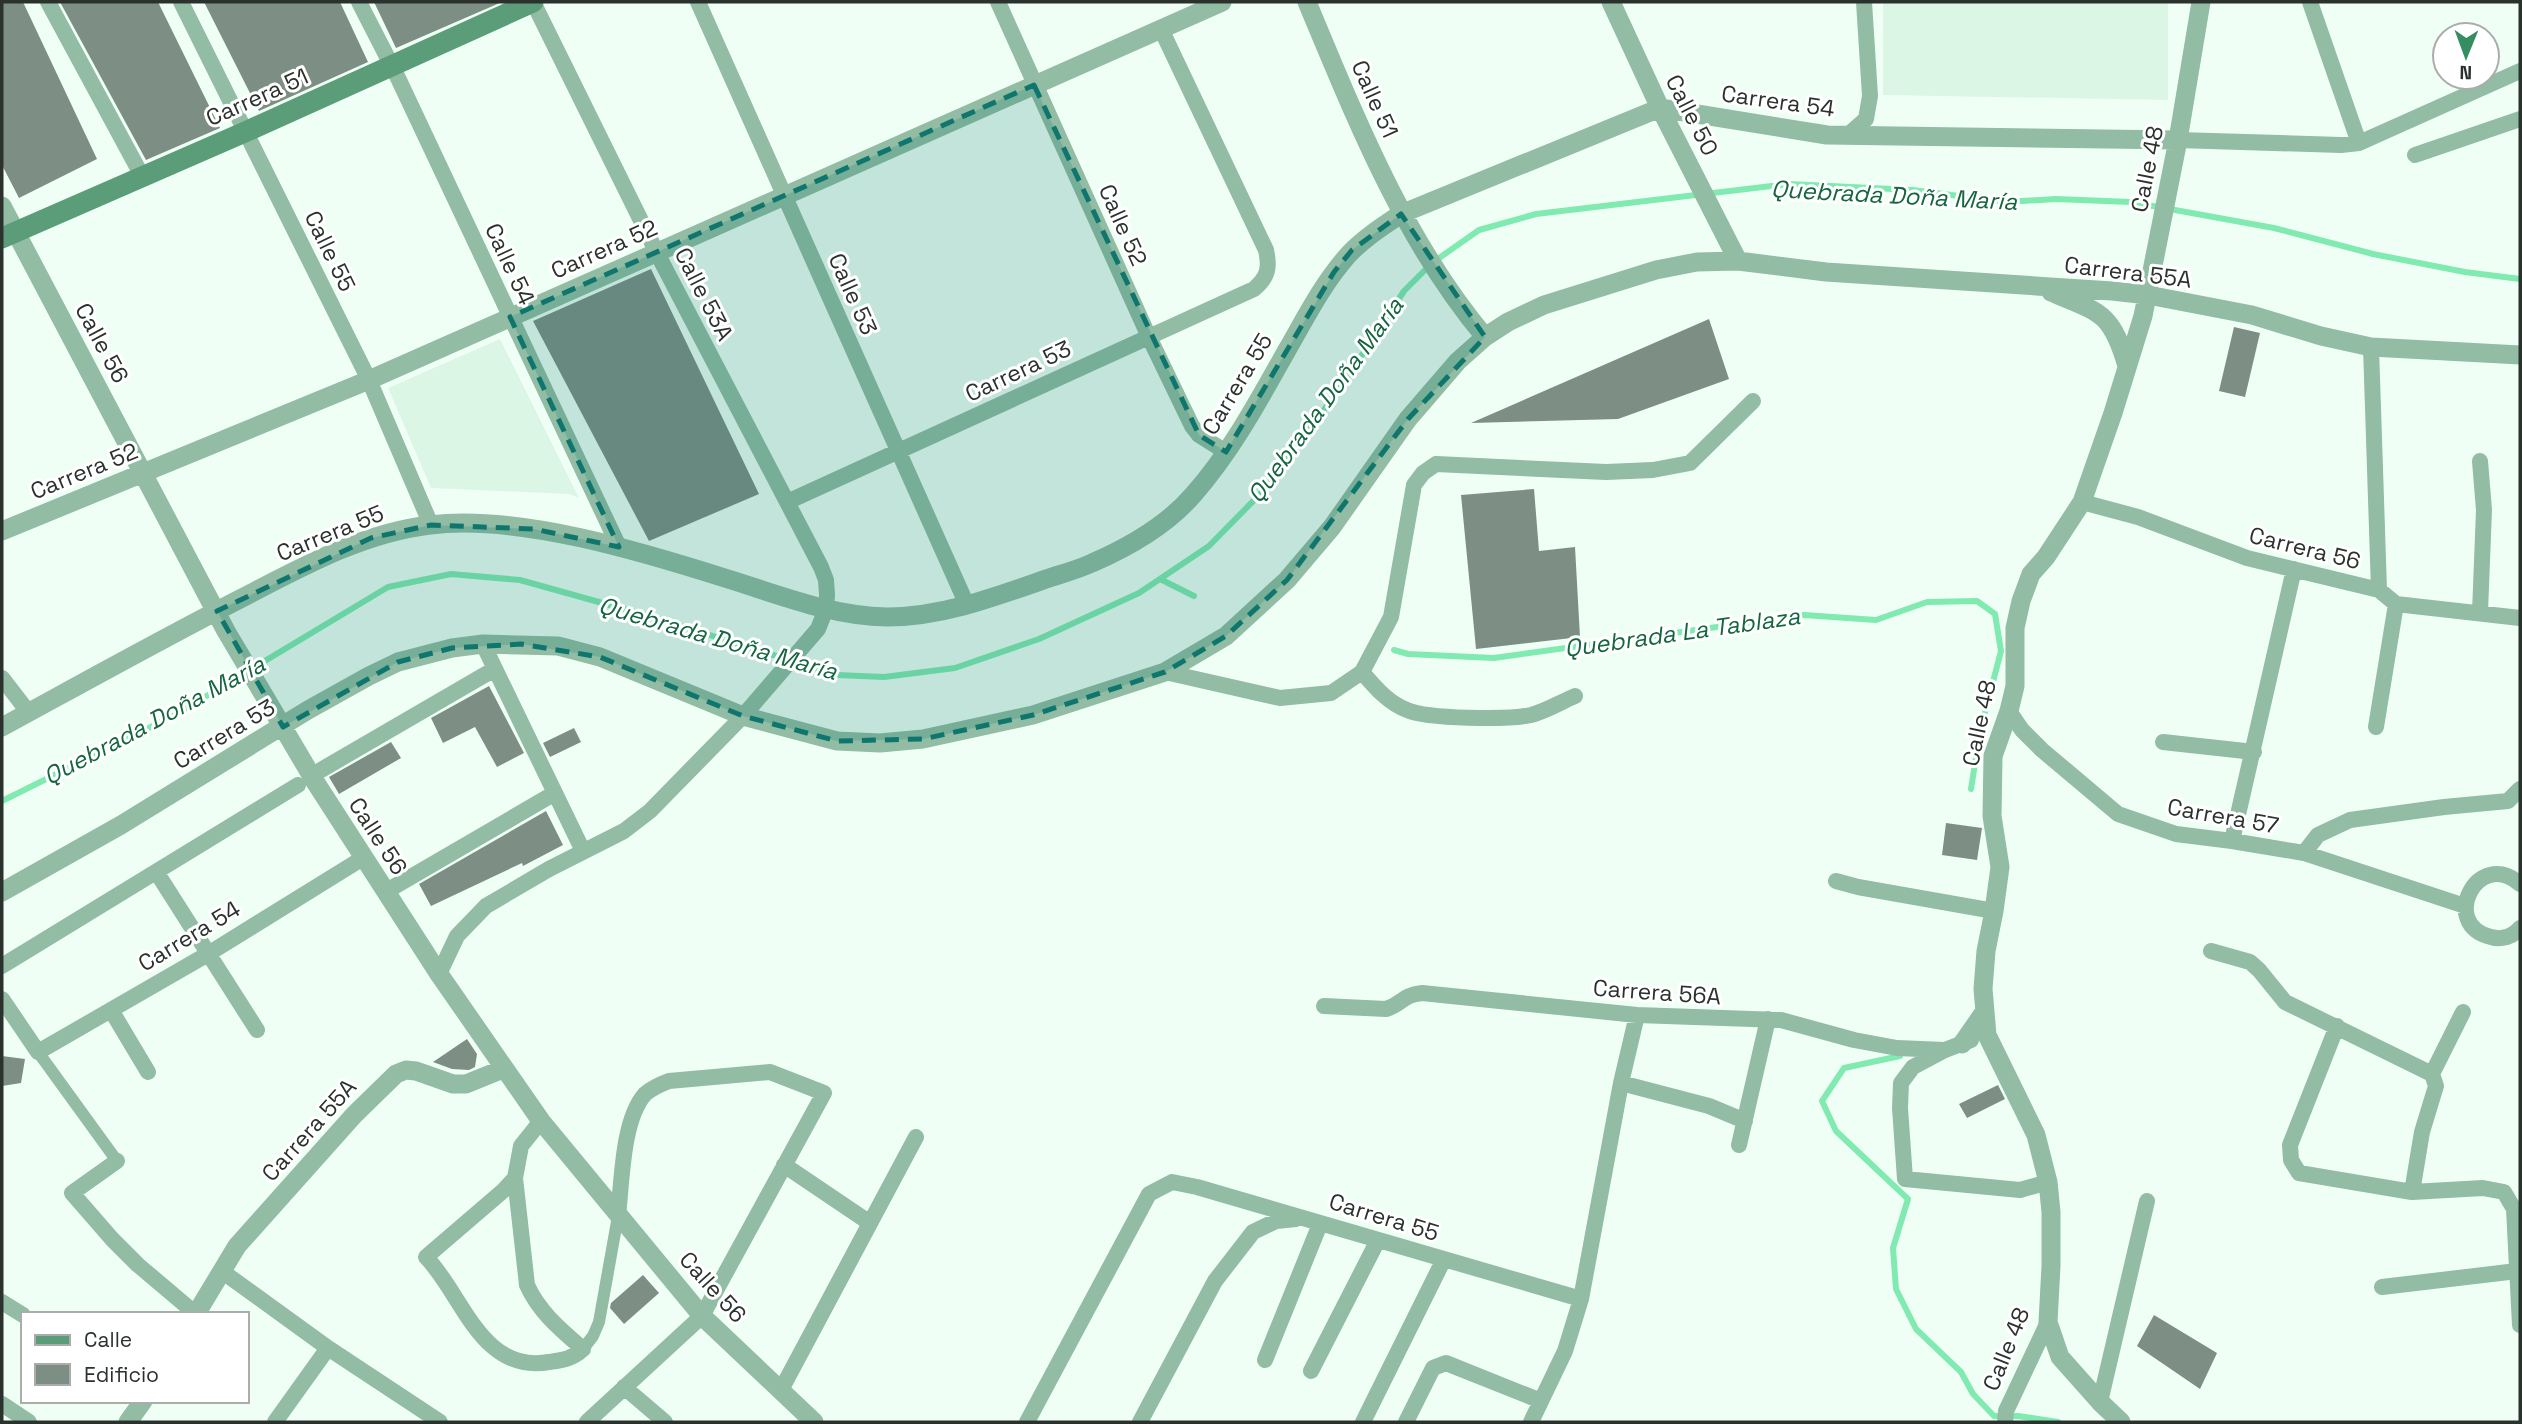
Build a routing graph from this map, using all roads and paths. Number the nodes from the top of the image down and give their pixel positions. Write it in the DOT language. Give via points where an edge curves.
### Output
graph roads {
  1 [pos="48,2"];
  2 [pos="181,2"];
  3 [pos="359,2"];
  4 [pos="533,2"];
  5 [pos="698,2"];
  6 [pos="998,2"];
  7 [pos="1222,2"];
  8 [pos="1307,2"];
  9 [pos="1611,2"];
  10 [pos="1864,2"];
  11 [pos="2201,2"];
  12 [pos="2310,2"];
  13 [pos="1161,29"];
  14 [pos="392,65"];
  15 [pos="2520,71"];
  16 [pos="1034,85"];
  17 [pos="1665,115"];
  18 [pos="2520,119"];
  19 [pos="245,132"];
  20 [pos="1848,135"];
  21 [pos="2178,140"];
  22 [pos="2359,143"];
  23 [pos="2415,155"];
  24 [pos="142,176"];
  25 [pos="784,196"];
  26 [pos="2,206"];
  27 [pos="1404,219"];
  28 [pos="8,235"];
  29 [pos="657,253"];
  30 [pos="1736,255"];
  31 [pos="2039,287"];
  32 [pos="2148,295"];
  33 [pos="510,317"];
  34 [pos="1485,337"];
  35 [pos="1149,338"];
  36 [pos="2371,347"];
  37 [pos="2518,358"];
  38 [pos="2127,366"];
  39 [pos="369,380"];
  40 [pos="1753,401"];
  41 [pos="900,452"];
  42 [pos="1226,452"];
  43 [pos="2480,461"];
  44 [pos="144,474"];
  45 [pos="787,502"];
  46 [pos="2082,502"];
  47 [pos="431,525"];
  48 [pos="2,531"];
  49 [pos="619,547"];
  50 [pos="2294,569"];
  51 [pos="2379,590"];
  52 [pos="2396,604"];
  53 [pos="967,605"];
  54 [pos="826,609"];
  55 [pos="217,611"];
  56 [pos="2480,612"];
  57 [pos="2520,618"];
  58 [pos="482,644"];
  59 [pos="494,670"];
  60 [pos="1165,672"];
  61 [pos="1362,672"];
  62 [pos="2,678"];
  63 [pos="1576,696"];
  64 [pos="2009,711"];
  65 [pos="29,713"];
  66 [pos="743,716"];
  67 [pos="2,727"];
  68 [pos="283,727"];
  69 [pos="2376,727"];
  70 [pos="2163,742"];
  71 [pos="2254,752"];
  72 [pos="321,770"];
  73 [pos="298,785"];
  74 [pos="2520,789"];
  75 [pos="555,793"];
  76 [pos="2232,841"];
  77 [pos="583,851"];
  78 [pos="2304,853"];
  79 [pos="363,858"];
  80 [pos="156,873"];
  81 [pos="1836,881"];
  82 [pos="2520,884"];
  83 [pos="2,892"];
  84 [pos="386,892"];
  85 [pos="2465,906"];
  86 [pos="1994,911"];
  87 [pos="2520,928"];
  88 [pos="2211,951"];
  89 [pos="208,954"];
  90 [pos="2,966"];
  91 [pos="439,974"];
  92 [pos="2,999"];
  93 [pos="1324,1006"];
  94 [pos="111,1010"];
  95 [pos="1985,1011"];
  96 [pos="2463,1012"];
  97 [pos="1637,1015"];
  98 [pos="1768,1019"];
  99 [pos="2337,1026"];
  100 [pos="257,1030"];
  101 [pos="1987,1035"];
  102 [pos="1953,1047"];
  103 [pos="38,1052"];
  104 [pos="503,1069"];
  105 [pos="148,1072"];
  106 [pos="2432,1074"];
  107 [pos="1621,1083"];
  108 [pos="541,1121"];
  109 [pos="1745,1121"];
  110 [pos="916,1137"];
  111 [pos="1740,1145"];
  112 [pos="117,1161"];
  113 [pos="784,1165"];
  114 [pos="515,1178"];
  115 [pos="2048,1182"];
  116 [pos="2412,1192"];
  117 [pos="2147,1201"];
  118 [pos="618,1216"];
  119 [pos="1313,1221"];
  120 [pos="870,1223"];
  121 [pos="1378,1240"];
  122 [pos="1443,1261"];
  123 [pos="2517,1271"];
  124 [pos="223,1272"];
  125 [pos="2382,1287"];
  126 [pos="1581,1299"];
  127 [pos="2,1302"];
  128 [pos="194,1312"];
  129 [pos="197,1312"];
  130 [pos="21,1314"];
  131 [pos="702,1316"];
  132 [pos="2048,1322"];
  133 [pos="2520,1325"];
  134 [pos="328,1348"];
  135 [pos="583,1349"];
  136 [pos="1265,1360"];
  137 [pos="1311,1371"];
  138 [pos="624,1387"];
  139 [pos="780,1390"];
  140 [pos="1541,1401"];
  141 [pos="2100,1402"];
  142 [pos="141,1403"];
  143 [pos="2,1404"];
  144 [pos="2006,1416"];
  145 [pos="29,1422"];
  146 [pos="128,1422"];
  147 [pos="275,1422"];
  148 [pos="440,1422"];
  149 [pos="587,1422"];
  150 [pos="665,1422"];
  151 [pos="814,1422"];
  152 [pos="1027,1422"];
  153 [pos="1140,1422"];
  154 [pos="1363,1422"];
  155 [pos="1406,1422"];
  156 [pos="1531,1422"];
  157 [pos="2121,1422"];
  1 -- 24 [label="street"];
  2 -- 19 [label="street, Calle 55"];
  3 -- 14 [label="street, Calle 54"];
  4 -- 14 [label="main road, Carrera 51"];
  4 -- 29 [label="street, Calle 53A"];
  5 -- 25 [label="street, Calle 53"];
  6 -- 16 [label="street, Calle 52"];
  7 -- 13 [label="street, Carrera 52"];
  8 -- 27 [label="street, Calle 51"];
  9 -- 17 [label="street, Calle 50"];
  10 -- 20 [label="street" via="1870,96 1866,119"];
  11 -- 21 [label="street, Calle 48"];
  12 -- 22 [label="street"];
  13 -- 16 [label="street, Carrera 52"];
  13 -- 35 [label="street, Carrera 53" via="1266,250 1269,265 1266,279 1254,289"];
  14 -- 19 [label="main road, Carrera 51"];
  14 -- 33 [label="street, Calle 54"];
  15 -- 22 [label="street"];
  16 -- 25 [label="street, Carrera 52"];
  16 -- 35 [label="street, Calle 52"];
  17 -- 20 [label="street, Carrera 54"];
  17 -- 27 [label="street, Carrera 55"];
  17 -- 30 [label="street, Calle 50"];
  18 -- 23 [label="street"];
  19 -- 24 [label="main road, Carrera 51"];
  19 -- 39 [label="street, Calle 55"];
  20 -- 21 [label="street, Carrera 54"];
  21 -- 22 [label="street"];
  21 -- 32 [label="street, Calle 48"];
  24 -- 28 [label="main road, Carrera 51"];
  25 -- 29 [label="street, Carrera 52"];
  25 -- 41 [label="street, Calle 53"];
  26 -- 28 [label="street, Calle 56"];
  27 -- 34 [label="street, Calle 51"];
  27 -- 42 [label="street, Carrera 55" via="1360,244 1334,272"];
  28 -- 44 [label="street, Calle 56"];
  29 -- 33 [label="street, Carrera 52"];
  29 -- 45 [label="street, Calle 53A"];
  30 -- 31 [label="street, Carrera 55A" via="1826,272"];
  30 -- 34 [label="street, Carrera 55A" via="1656,270 1584,291 1544,305"];
  31 -- 32 [label="street, Carrera 55A"];
  31 -- 38 [label="street" via="2095,310 2111,324"];
  32 -- 36 [label="street, Carrera 55A" via="2252,315"];
  32 -- 38 [label="street, Calle 48"];
  33 -- 39 [label="street, Carrera 52"];
  33 -- 49 [label="street, Calle 54"];
  34 -- 60 [label="street, Carrera 55A" via="1408,419 1332,527 1287,580 1226,636"];
  35 -- 41 [label="street, Carrera 53"];
  35 -- 42 [label="street, Calle 52" via="1192,426"];
  36 -- 37 [label="street, Carrera 55A"];
  36 -- 51 [label="street"];
  38 -- 46 [label="street, Calle 48"];
  39 -- 44 [label="street, Carrera 52"];
  39 -- 47 [label="street, Calle 55"];
  40 -- 61 [label="street" via="1690,463 1606,472 1436,464 1423,473 1414,485 1391,617"];
  41 -- 45 [label="street, Carrera 53"];
  41 -- 53 [label="street, Calle 53"];
  42 -- 53 [label="street, Carrera 55" via="1193,496 1130,544 1091,564"];
  43 -- 56 [label="street" via="2484,510"];
  44 -- 48 [label="street, Carrera 52"];
  44 -- 55 [label="street, Calle 56"];
  45 -- 54 [label="street, Calle 53A" via="826,580"];
  46 -- 50 [label="street, Carrera 56" via="2138,517 2247,558"];
  46 -- 64 [label="street, Calle 48" via="2031,574 2021,601"];
  47 -- 49 [label="street, Carrera 55" via="534,530"];
  47 -- 55 [label="street, Carrera 55" via="371,538 316,560"];
  49 -- 54 [label="street, Carrera 55"];
  50 -- 51 [label="street, Carrera 56"];
  50 -- 71 [label="street"];
  51 -- 52 [label="street, Carrera 56"];
  52 -- 56 [label="street"];
  52 -- 69 [label="street"];
  53 -- 54 [label="street, Carrera 55" via="888,617"];
  54 -- 66 [label="street" via="813,635"];
  55 -- 65 [label="street, Carrera 55"];
  55 -- 68 [label="street, Calle 56"];
  56 -- 57 [label="street"];
  58 -- 59 [label="street"];
  58 -- 66 [label="street, Carrera 53" via="558,646 600,657"];
  58 -- 68 [label="street, Carrera 53" via="398,662"];
  59 -- 72 [label="street"];
  59 -- 75 [label="street"];
  60 -- 61 [label="street" via="1280,698 1331,693"];
  60 -- 66 [label="street, Carrera 53" via="1032,715 923,739 837,741"];
  61 -- 63 [label="street" via="1383,696 1408,711 1454,717 1531,715"];
  62 -- 65 [label="street"];
  64 -- 76 [label="street, Carrera 57" via="2035,743 2118,814 2176,834"];
  64 -- 86 [label="street, Calle 48" via="1993,756 1992,816 2000,867"];
  65 -- 67 [label="street, Carrera 55"];
  66 -- 77 [label="street" via="650,811 624,831"];
  68 -- 79 [label="street, Calle 56"];
  68 -- 83 [label="street, Carrera 53"];
  70 -- 71 [label="street"];
  71 -- 76 [label="street"];
  73 -- 80 [label="street"];
  74 -- 78 [label="street" via="2508,801 2350,820 2318,835"];
  75 -- 77 [label="street"];
  75 -- 84 [label="street"];
  76 -- 78 [label="street, Carrera 57"];
  77 -- 91 [label="street" via="486,906 457,936"];
  78 -- 85 [label="street, Carrera 57"];
  79 -- 84 [label="street, Calle 56"];
  79 -- 89 [label="street, Carrera 54"];
  80 -- 89 [label="street"];
  80 -- 90 [label="street"];
  81 -- 86 [label="street"];
  82 -- 85 [label="street" via="2496,874 2481,878 2469,890"];
  84 -- 91 [label="street, Calle 56"];
  85 -- 87 [label="street" via="2469,922 2482,935 2499,939"];
  86 -- 95 [label="street, Calle 48" via="1986,951"];
  88 -- 99 [label="street" via="2250,962 2285,1002"];
  89 -- 94 [label="street, Carrera 54"];
  89 -- 100 [label="street"];
  91 -- 104 [label="street, Calle 56"];
  92 -- 103 [label="street"];
  93 -- 97 [label="street, Carrera 56A" via="1386,1010 1408,995 1422,993"];
  94 -- 103 [label="street, Carrera 54"];
  94 -- 105 [label="street"];
  95 -- 101 [label="street, Calle 48"];
  95 -- 102 [label="street"];
  96 -- 106 [label="street"];
  97 -- 98 [label="street, Carrera 56A"];
  97 -- 107 [label="street"];
  98 -- 102 [label="street, Carrera 56A" via="1897,1048"];
  98 -- 109 [label="street"];
  99 -- 106 [label="street"];
  99 -- 116 [label="street" via="2290,1145 2291,1160 2299,1174"];
  101 -- 102 [label="street, Carrera 56A"];
  101 -- 115 [label="street, Calle 48" via="2036,1135"];
  102 -- 115 [label="street" via="1913,1067 1901,1083 1905,1179 2020,1190"];
  103 -- 112 [label="street"];
  104 -- 108 [label="street, Calle 56"];
  104 -- 124 [label="street, Carrera 55A" via="466,1084 416,1071 396,1074 237,1246"];
  106 -- 116 [label="street" via="2436,1086"];
  107 -- 109 [label="street" via="1709,1106"];
  107 -- 126 [label="street"];
  108 -- 114 [label="street" via="522,1146"];
  108 -- 118 [label="street, Calle 56"];
  109 -- 111 [label="street"];
  110 -- 120 [label="street"];
  112 -- 128 [label="street" via="72,1193 138,1265"];
  113 -- 118 [label="street" via="824,1093 770,1072 669,1081 646,1093 635,1109"];
  113 -- 120 [label="street"];
  113 -- 131 [label="street"];
  114 -- 135 [label="street" via="527,1284 552,1321"];
  114 -- 135 [label="street" via="426,1257 491,1346 518,1360 541,1363 573,1358"];
  115 -- 132 [label="street, Calle 48"];
  116 -- 123 [label="street" via="2483,1188 2504,1192 2514,1209"];
  117 -- 141 [label="street"];
  118 -- 131 [label="street, Calle 56"];
  118 -- 135 [label="street" via="599,1321"];
  119 -- 121 [label="street, Carrera 55"];
  119 -- 136 [label="street"];
  119 -- 152 [label="street, Carrera 55" via="1172,1182 1149,1194"];
  119 -- 153 [label="street" via="1276,1221 1253,1232 1215,1281"];
  120 -- 139 [label="street"];
  121 -- 122 [label="street, Carrera 55"];
  121 -- 137 [label="street"];
  122 -- 126 [label="street, Carrera 55"];
  122 -- 154 [label="street"];
  123 -- 125 [label="street"];
  123 -- 133 [label="street"];
  124 -- 129 [label="street, Carrera 55A"];
  124 -- 134 [label="street"];
  126 -- 140 [label="street" via="1565,1351"];
  127 -- 130 [label="street"];
  131 -- 138 [label="street"];
  131 -- 139 [label="street, Calle 56"];
  132 -- 141 [label="street" via="2060,1357"];
  132 -- 144 [label="street, Calle 48"];
  134 -- 147 [label="street"];
  134 -- 148 [label="street"];
  138 -- 149 [label="street"];
  138 -- 150 [label="street"];
  139 -- 151 [label="street, Calle 56"];
  140 -- 155 [label="street" via="1446,1363 1433,1368"];
  140 -- 156 [label="street"];
  141 -- 157 [label="street"];
  142 -- 146 [label="street"];
  143 -- 145 [label="street"];
}
